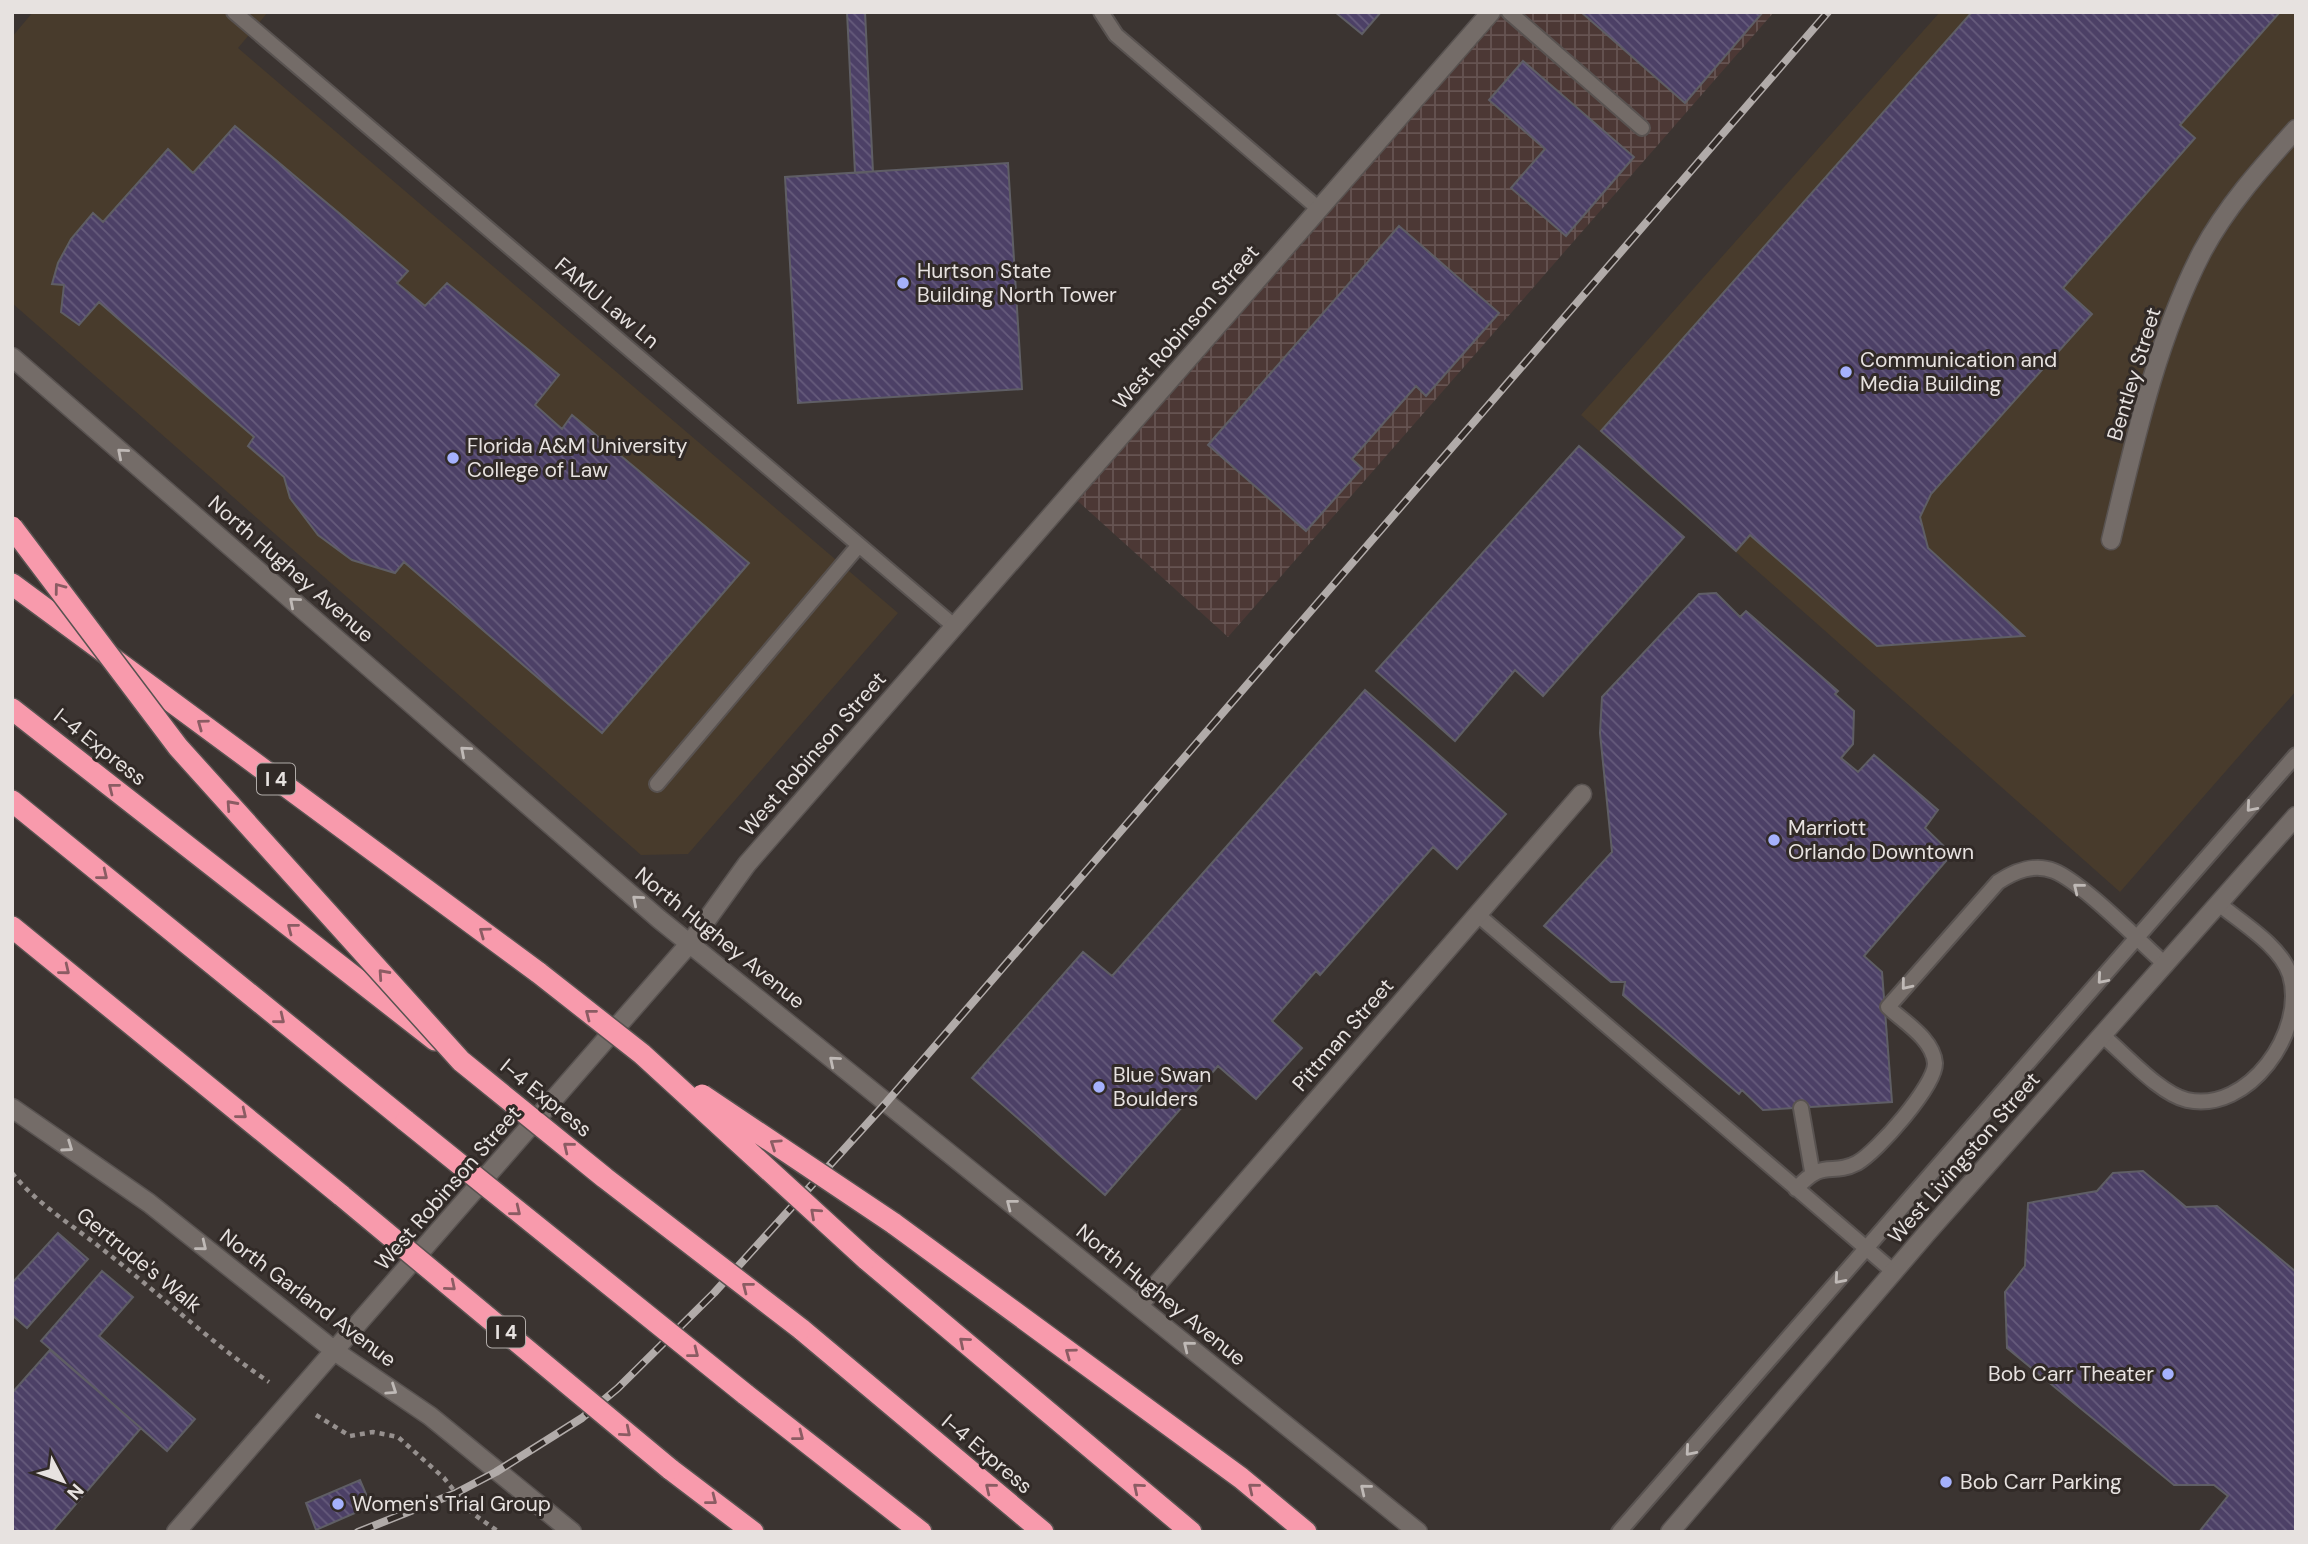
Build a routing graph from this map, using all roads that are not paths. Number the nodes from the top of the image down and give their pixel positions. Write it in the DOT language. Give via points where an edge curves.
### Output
graph roads {
  1 [pos="1101,12"];
  2 [pos="1491,12"];
  3 [pos="1509,12"];
  4 [pos="241,14"];
  5 [pos="1642,128"];
  6 [pos="2296,130"];
  7 [pos="1320,209"];
  8 [pos="12,357"];
  9 [pos="12,527"];
  10 [pos="2111,540"];
  11 [pos="859,545"];
  12 [pos="12,584"];
  13 [pos="954,626"];
  14 [pos="12,709"];
  15 [pos="2296,755"];
  16 [pos="657,784"];
  17 [pos="1582,794"];
  18 [pos="12,801"];
  19 [pos="2296,816"];
  20 [pos="2219,904"];
  21 [pos="1478,915"];
  22 [pos="12,927"];
  23 [pos="2136,939"];
  24 [pos="690,943"];
  25 [pos="2166,965"];
  26 [pos="2103,1035"];
  27 [pos="642,1054"];
  28 [pos="461,1061"];
  29 [pos="12,1108"];
  30 [pos="1801,1108"];
  31 [pos="1812,1171"];
  32 [pos="1796,1189"];
  33 [pos="1866,1249"];
  34 [pos="1894,1272"];
  35 [pos="1139,1305"];
  36 [pos="335,1352"];
  37 [pos="176,1532"];
  38 [pos="572,1532"];
  39 [pos="753,1532"];
  40 [pos="921,1532"];
  41 [pos="1043,1532"];
  42 [pos="1191,1532"];
  43 [pos="1306,1532"];
  44 [pos="1418,1532"];
  45 [pos="1619,1532"];
  46 [pos="1670,1532"];
  1 -- 7 [label="lane" via="1116,35"];
  2 -- 7 [label="street, West Robinson Street"];
  3 -- 5 [label="lane"];
  4 -- 11 [label="lane, FAMU Law Ln"];
  6 -- 10 [label="street, Bentley Street" via="2255,175 2203,250 2187,285 2166,332"];
  7 -- 13 [label="street, West Robinson Street"];
  24 -- 8 [label="street, North Hughey Avenue, one-way"];
  28 -- 9 [label="highway, one-way, bridge" via="178,747"];
  11 -- 13 [label="lane, FAMU Law Ln"];
  11 -- 16 [label="lane"];
  27 -- 12 [label="highway, I 4, one-way, bridge"];
  13 -- 24 [label="street, West Robinson Street" via="747,864"];
  28 -- 14 [label="highway, I-4 Express, one-way"];
  15 -- 23 [label="lane, one-way"];
  17 -- 21 [label="street, Pittman Street"];
  18 -- 40 [label="highway, one-way, bridge"];
  19 -- 20 [label="street, West Livingston Street"];
  20 -- 25 [label="street, West Livingston Street"];
  20 -- 26 [label="lane" via="2276,952 2290,975 2289,1021 2266,1068 2249,1084 2218,1100 2188,1100 2164,1088"];
  21 -- 32 [label="lane"];
  21 -- 35 [label="street, Pittman Street"];
  22 -- 39 [label="highway, I 4, one-way, bridge" via="670,1469"];
  23 -- 25 [label="lane"];
  23 -- 31 [label="lane, one-way" via="2054,871 2035,867 2014,871 1998,882 1888,1007 1927,1042 1935,1063 1929,1086 1857,1163"];
  23 -- 33 [label="lane, one-way"];
  35 -- 24 [label="street, North Hughey Avenue, one-way"];
  24 -- 36 [label="street, West Robinson Street"];
  25 -- 26 [label="street, West Livingston Street"];
  26 -- 34 [label="street, West Livingston Street"];
  42 -- 27 [label="highway, I 4, one-way, bridge" via="866,1259"];
  43 -- 27 [label="highway, one-way, bridge" via="1241,1478 893,1223"];
  41 -- 28 [label="highway, I-4 Express, one-way, bridge" via="801,1329"];
  29 -- 36 [label="street, North Garland Avenue, one-way" via="149,1203"];
  30 -- 31 [label="lane"];
  31 -- 32 [label="lane"];
  32 -- 33 [label="lane"];
  33 -- 34 [label="lane"];
  33 -- 45 [label="lane, one-way"];
  34 -- 46 [label="street, West Livingston Street"];
  44 -- 35 [label="street, North Hughey Avenue, one-way"];
  36 -- 37 [label="street, West Robinson Street"];
  36 -- 38 [label="street, North Garland Avenue, one-way" via="430,1416"];
}
